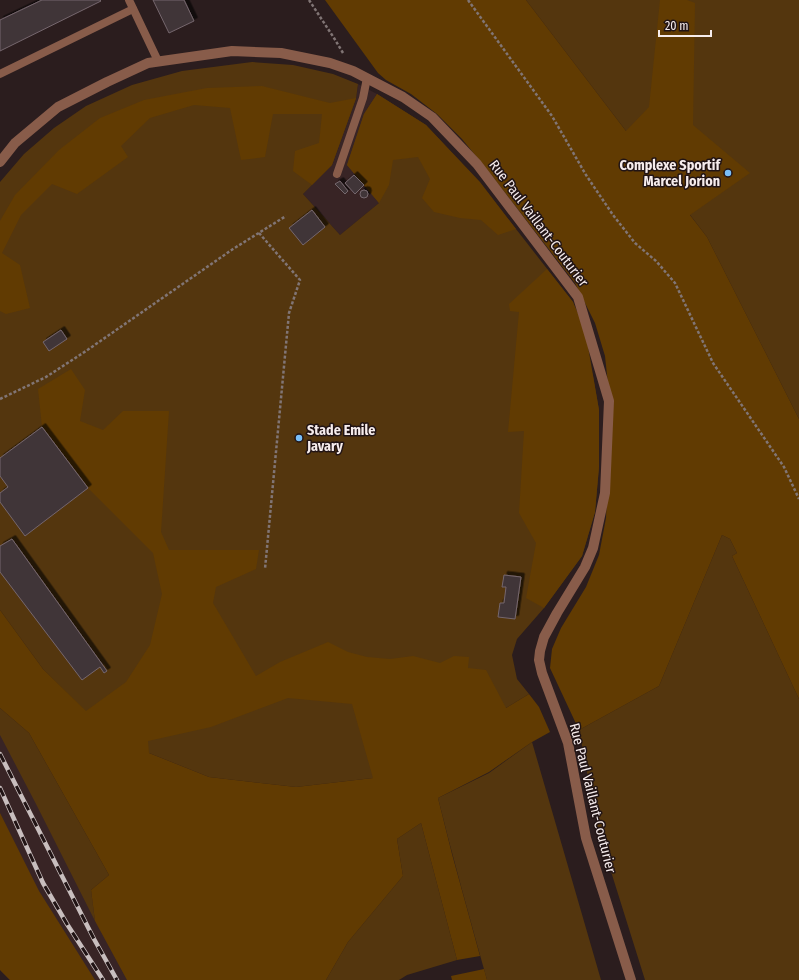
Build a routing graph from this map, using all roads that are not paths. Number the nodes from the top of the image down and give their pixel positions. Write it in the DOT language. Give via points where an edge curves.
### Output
graph roads {
  1 [pos="129,0"];
  2 [pos="133,9"];
  3 [pos="158,61"];
  4 [pos="0,74"];
  5 [pos="367,78"];
  6 [pos="0,162"];
  7 [pos="337,174"];
  8 [pos="631,980"];
  1 -- 2 [label="lane"];
  2 -- 3 [label="lane"];
  2 -- 4 [label="lane"];
  3 -- 5 [label="street, Rue Paul Vaillant-Couturier" via="232,50 281,53 330,63"];
  3 -- 6 [label="street, Rue Paul Vaillant-Couturier" via="141,66 58,107 15,143"];
  5 -- 7 [label="lane" via="363,98"];
  5 -- 8 [label="street, Rue Paul Vaillant-Couturier" via="432,117 462,148 477,164 578,297 609,401 605,493 593,548 585,567 544,637 539,660 568,743 586,838"];
}
